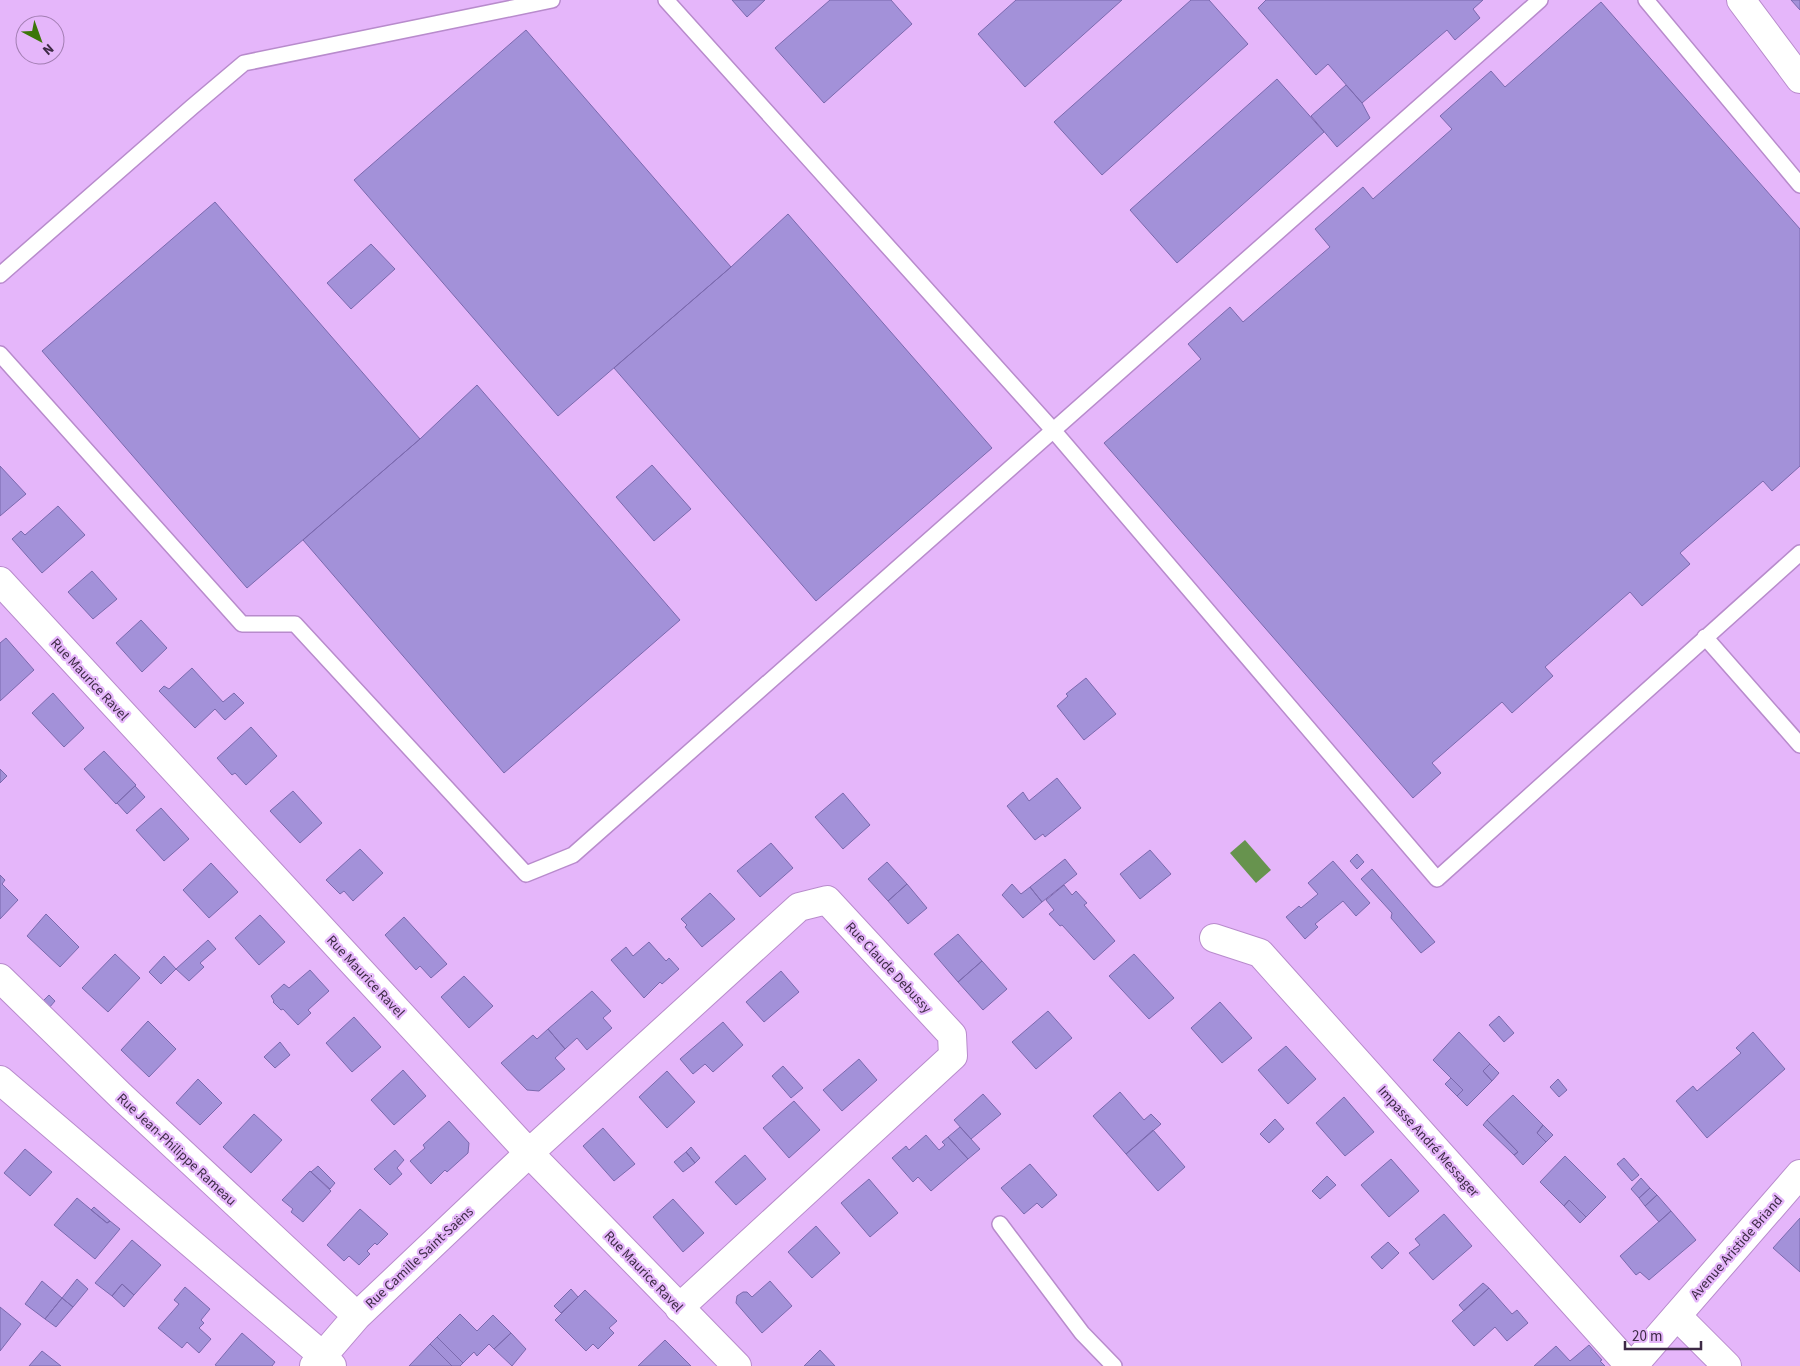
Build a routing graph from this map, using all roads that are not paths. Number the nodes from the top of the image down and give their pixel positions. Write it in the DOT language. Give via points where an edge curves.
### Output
graph roads {
  1 [pos="552,0"];
  2 [pos="666,0"];
  3 [pos="1540,0"];
  4 [pos="1646,0"];
  5 [pos="1741,0"];
  6 [pos="1800,79"];
  7 [pos="1800,185"];
  8 [pos="0,275"];
  9 [pos="0,354"];
  10 [pos="1053,430"];
  11 [pos="1800,553"];
  12 [pos="0,581"];
  13 [pos="1705,637"];
  14 [pos="1800,745"];
  15 [pos="1214,938"];
  16 [pos="0,978"];
  17 [pos="0,1080"];
  18 [pos="529,1153"];
  19 [pos="1800,1174"];
  20 [pos="1000,1224"];
  21 [pos="679,1308"];
  22 [pos="357,1316"];
  23 [pos="1677,1316"];
  24 [pos="323,1363"];
  25 [pos="737,1366"];
  26 [pos="1114,1366"];
  27 [pos="1632,1366"];
  28 [pos="1726,1366"];
  1 -- 8 [label="lane" via="244,63"];
  2 -- 10 [label="lane"];
  3 -- 10 [label="lane"];
  4 -- 7 [label="lane"];
  5 -- 6 [label="street"];
  9 -- 10 [label="lane" via="242,624 295,624 526,874 573,855"];
  10 -- 13 [label="lane" via="1437,879"];
  11 -- 13 [label="lane"];
  12 -- 18 [label="street, Rue Maurice Ravel"];
  13 -- 14 [label="lane"];
  15 -- 27 [label="street, Impasse André Messager" via="1260,953"];
  16 -- 22 [label="street, Rue Jean-Philippe Rameau"];
  17 -- 24 [label="street"];
  18 -- 21 [label="street, Rue Maurice Ravel"];
  18 -- 21 [label="street, Rue Claude Debussy" via="799,907 827,900 952,1035 953,1056"];
  18 -- 22 [label="street, Rue Camille Saint-Saëns"];
  19 -- 23 [label="street, Avenue Aristide Briand"];
  20 -- 26 [label="lane" via="1082,1333"];
  21 -- 25 [label="street, Rue Maurice Ravel"];
  22 -- 24 [label="street, Rue Camille Saint-Saëns"];
  23 -- 27 [label="street, Avenue Aristide Briand"];
  23 -- 28 [label="street"];
}
